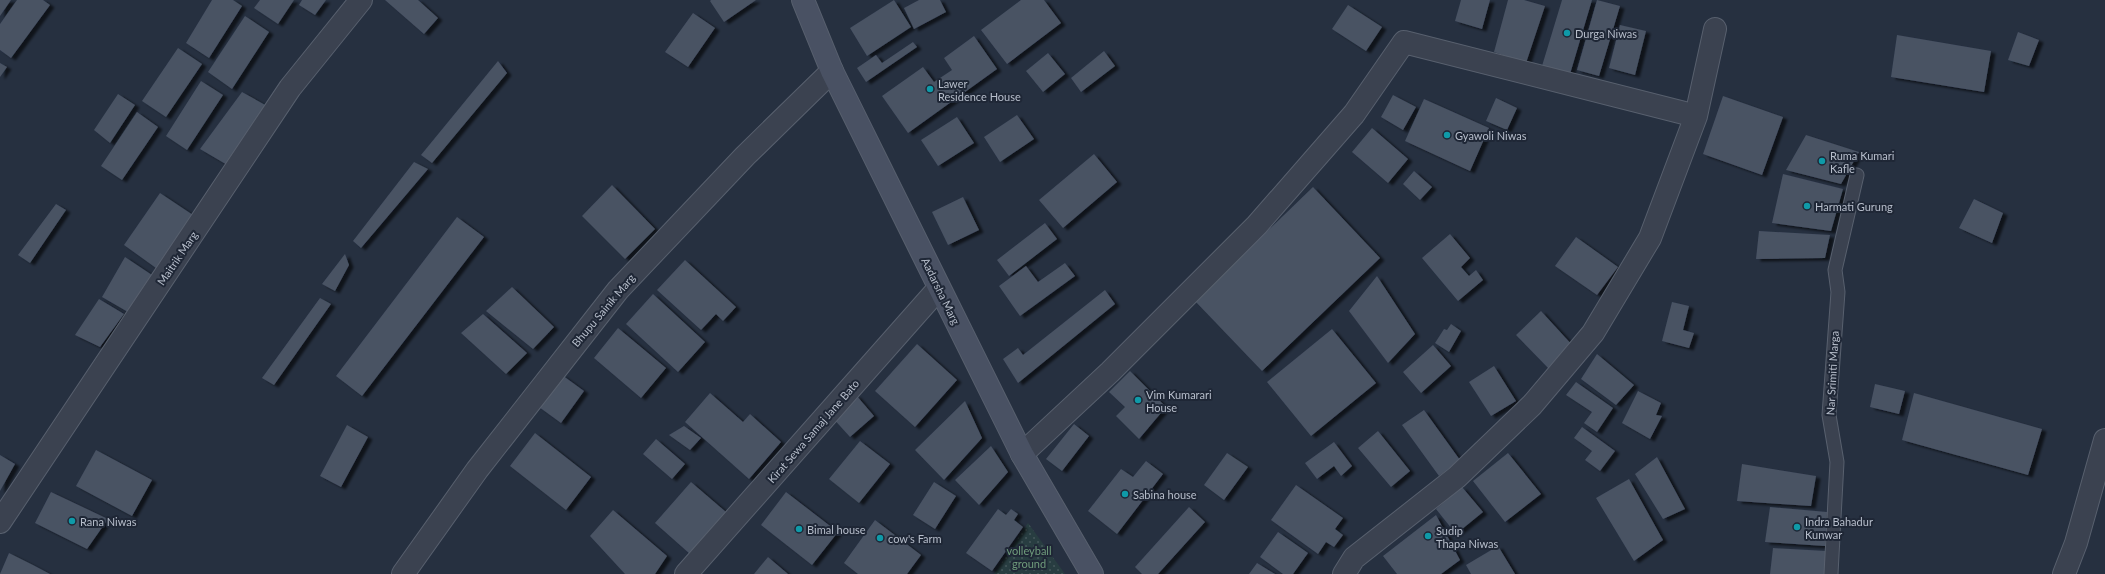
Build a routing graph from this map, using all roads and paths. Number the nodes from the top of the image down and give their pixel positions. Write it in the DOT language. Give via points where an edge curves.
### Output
graph roads {
  1 [pos="361,0"];
  2 [pos="803,0"];
  3 [pos="1715,29"];
  4 [pos="832,71"];
  5 [pos="1696,116"];
  6 [pos="1857,175"];
  7 [pos="939,288"];
  8 [pos="2105,440"];
  9 [pos="1022,454"];
  10 [pos="0,522"];
  11 [pos="2076,543"];
  12 [pos="403,574"];
  13 [pos="686,574"];
  14 [pos="1092,574"];
  15 [pos="1344,574"];
  16 [pos="1831,574"];
  17 [pos="2064,574"];
  18 [pos="2074,574"];
  1 -- 10 [label="street, Maitrik Marg" via="290,88"];
  2 -- 4 [label="main road, Aadarsha Marg"];
  3 -- 5 [label="street"];
  4 -- 7 [label="main road, Aadarsha Marg"];
  4 -- 12 [label="street, Bhupu Sainik Marg" via="745,156 618,290 477,470"];
  5 -- 9 [label="street" via="1404,42 1354,114 1257,225 1110,372"];
  5 -- 15 [label="street" via="1650,238 1593,333 1532,405 1457,477 1354,558"];
  6 -- 16 [label="lane, Nar Srimiti Marga" via="1835,270 1838,292 1829,415 1837,462"];
  7 -- 9 [label="main road, Aadarsha Marg"];
  7 -- 13 [label="street, Kirat Sewa Samaj Jane Bato"];
  8 -- 11 [label="street"];
  9 -- 14 [label="main road, Aadarsha Marg"];
  11 -- 17 [label="street"];
  11 -- 18 [label="lane"];
}
